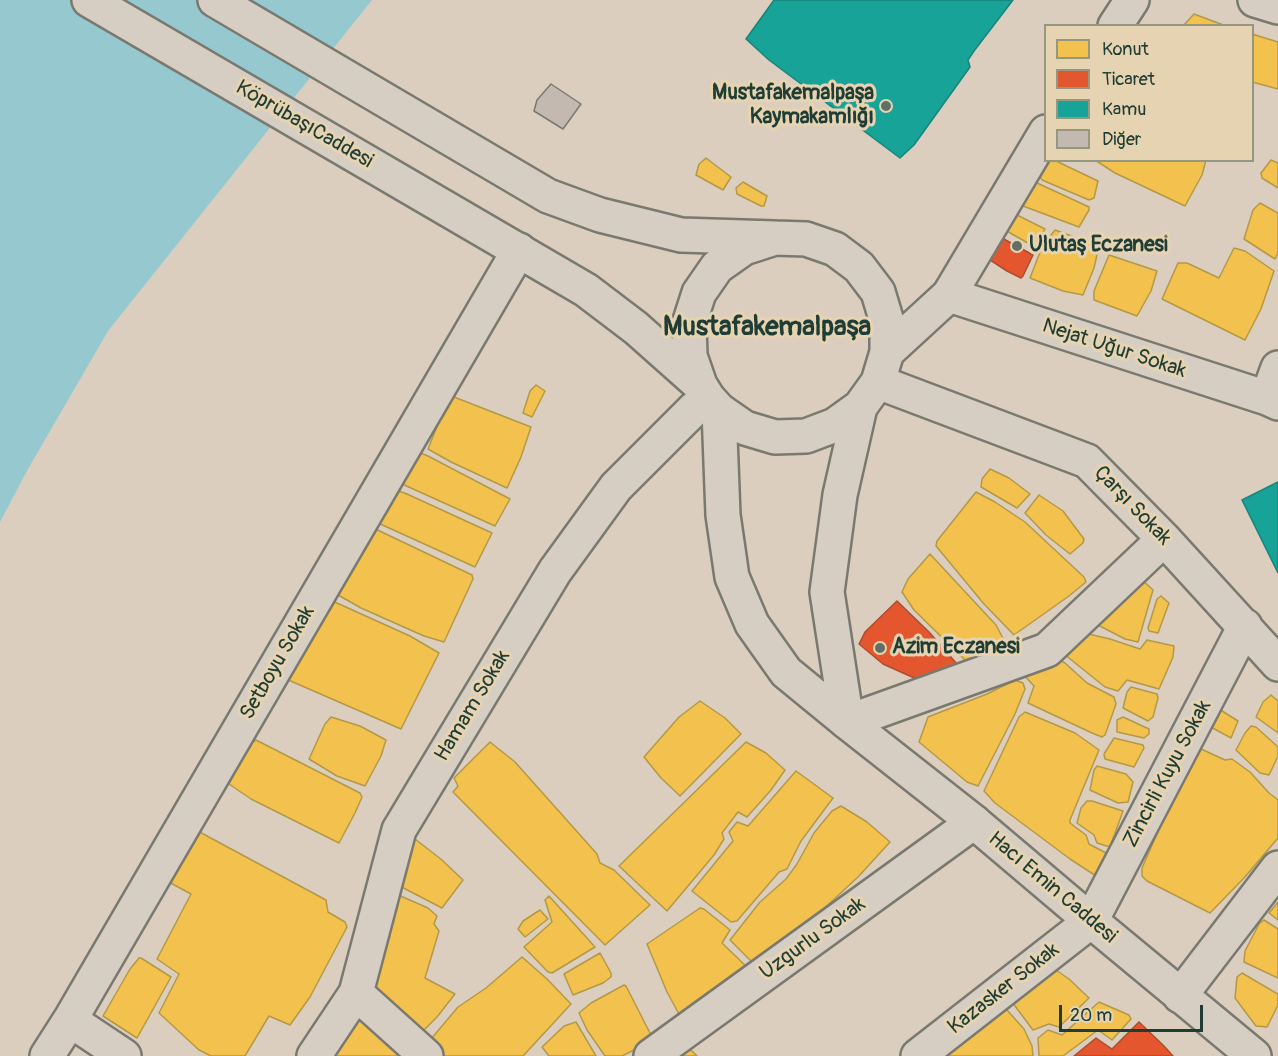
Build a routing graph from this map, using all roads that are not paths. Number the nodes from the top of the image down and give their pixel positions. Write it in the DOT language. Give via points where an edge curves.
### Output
graph roads {
  1 [pos="89,0"];
  2 [pos="215,0"];
  3 [pos="1132,0"];
  4 [pos="1255,0"];
  5 [pos="1278,7"];
  6 [pos="1116,24"];
  7 [pos="1044,135"];
  8 [pos="775,238"];
  9 [pos="519,250"];
  10 [pos="949,296"];
  11 [pos="1278,368"];
  12 [pos="875,380"];
  13 [pos="709,398"];
  14 [pos="1272,400"];
  15 [pos="1164,538"];
  16 [pos="1245,626"];
  17 [pos="1278,664"];
  18 [pos="847,722"];
  19 [pos="974,822"];
  20 [pos="1278,868"];
  21 [pos="1090,921"];
  22 [pos="356,993"];
  23 [pos="1180,996"];
  24 [pos="70,1020"];
  25 [pos="47,1056"];
  26 [pos="124,1056"];
  27 [pos="314,1056"];
  28 [pos="426,1056"];
  29 [pos="651,1056"];
  30 [pos="918,1056"];
  31 [pos="1254,1056"];
  1 -- 9 [label="street, KöprübaşıCaddesi"];
  2 -- 8 [label="street" via="548,196 600,215 681,235"];
  3 -- 6 [label="street"];
  4 -- 5 [label="street"];
  7 -- 10 [label="street"];
  8 -- 12 [label="street" via="806,239 835,249 859,267 878,292 887,322"];
  8 -- 13 [label="street" via="744,248 717,267 699,293 689,324 690,356"];
  9 -- 13 [label="street, KöprübaşıCaddesi" via="586,290 636,327"];
  9 -- 24 [label="street, Setboyu Sokak"];
  10 -- 12 [label="street"];
  10 -- 14 [label="street, Nejat Uğur Sokak"];
  11 -- 14 [label="street"];
  12 -- 13 [label="street" via="835,425 806,436 775,437 745,428"];
  12 -- 15 [label="street, Çarşı Sokak" via="1087,461"];
  12 -- 18 [label="street" via="840,495 827,592"];
  13 -- 18 [label="street, Hacı Emin Caddesi" via="732,577 752,624 786,672"];
  13 -- 22 [label="street, Hamam Sokak" via="616,487 555,571 399,830"];
  15 -- 16 [label="street, Çarşı Sokak"];
  15 -- 18 [label="street" via="1047,650"];
  16 -- 17 [label="street, Çarşı Sokak"];
  16 -- 21 [label="street, Zincirli Kuyu Sokak"];
  18 -- 19 [label="street, Hacı Emin Caddesi"];
  19 -- 21 [label="street, Hacı Emin Caddesi"];
  19 -- 29 [label="street, Uzgurlu Sokak"];
  20 -- 23 [label="street"];
  21 -- 23 [label="street, Hacı Emin Caddesi"];
  21 -- 30 [label="street, Kazasker Sokak"];
  22 -- 27 [label="street, Hamam Sokak"];
  22 -- 28 [label="street"];
  23 -- 31 [label="street, Hacı Emin Caddesi"];
  24 -- 25 [label="street, Setboyu Sokak"];
  24 -- 26 [label="street"];
}
